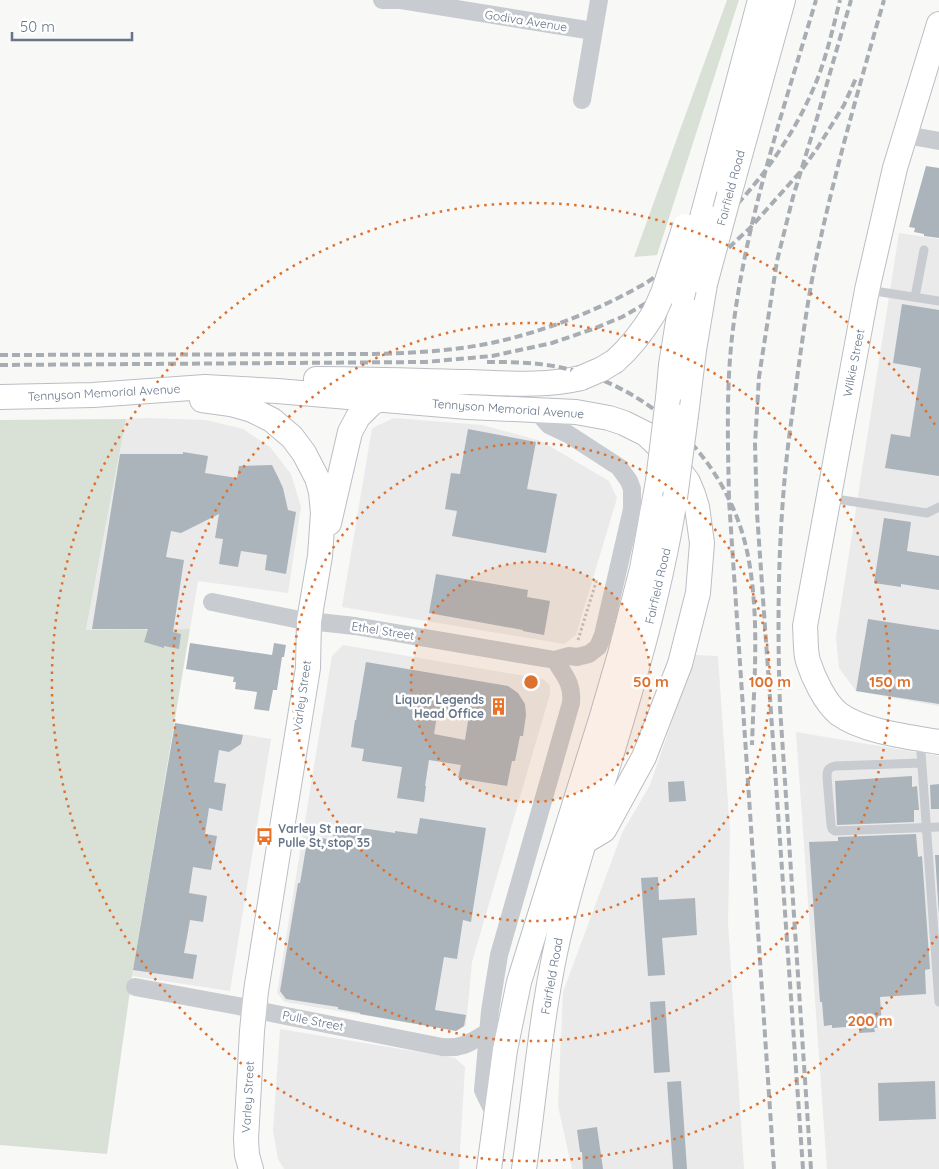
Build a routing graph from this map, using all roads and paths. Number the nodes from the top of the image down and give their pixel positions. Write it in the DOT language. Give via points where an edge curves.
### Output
graph roads {
  1 [pos="382,0"];
  2 [pos="399,0"];
  3 [pos="598,0"];
  4 [pos="760,0"];
  5 [pos="783,0"];
  6 [pos="939,24"];
  7 [pos="593,31"];
  8 [pos="582,100"];
  9 [pos="906,135"];
  10 [pos="939,141"];
  11 [pos="694,220"];
  12 [pos="924,250"];
  13 [pos="867,290"];
  14 [pos="915,297"];
  15 [pos="939,301"];
  16 [pos="205,387"];
  17 [pos="93,395"];
  18 [pos="0,397"];
  19 [pos="379,399"];
  20 [pos="535,409"];
  21 [pos="829,498"];
  22 [pos="939,507"];
  23 [pos="320,556"];
  24 [pos="599,574"];
  25 [pos="212,602"];
  26 [pos="309,621"];
  27 [pos="577,642"];
  28 [pos="555,660"];
  29 [pos="929,741"];
  30 [pos="921,763"];
  31 [pos="925,827"];
  32 [pos="939,827"];
  33 [pos="584,842"];
  34 [pos="135,986"];
  35 [pos="939,1002"];
  36 [pos="254,1009"];
  37 [pos="488,1032"];
  38 [pos="496,1117"];
  39 [pos="251,1169"];
  40 [pos="490,1169"];
  41 [pos="524,1169"];
  1 -- 2 [label="street, Godiva Avenue"];
  2 -- 7 [label="street, Godiva Avenue"];
  3 -- 7 [label="street"];
  4 -- 11 [label="main road, Fairfield Road" via="712,178 694,197"];
  5 -- 33 [label="main road, Fairfield Road, bridge" via="705,284 675,498 660,578"];
  6 -- 9 [label="main road, Wilkie Street"];
  7 -- 8 [label="street"];
  9 -- 10 [label="street"];
  9 -- 13 [label="main road, Wilkie Street" via="895,168"];
  11 -- 16 [label="main road, bridge" via="654,313 639,337 614,361 581,378 532,384 282,379"];
  11 -- 38 [label="main road, Fairfield Road, bridge" via="671,365 658,481 642,569 602,716 518,982 504,1050"];
  12 -- 14 [label="lane"];
  13 -- 14 [label="lane"];
  13 -- 21 [label="main road, Wilkie Street"];
  14 -- 15 [label="lane"];
  16 -- 17 [label="main road, Tennyson Memorial Avenue"];
  16 -- 19 [label="main road, Tennyson Memorial Avenue"];
  17 -- 18 [label="main road, Tennyson Memorial Avenue"];
  17 -- 23 [label="main road, Varley Street" via="211,401 252,410 272,420 292,437 317,478 323,513"];
  19 -- 20 [label="main road, Tennyson Memorial Avenue"];
  19 -- 23 [label="main road" via="358,417 350,432"];
  20 -- 28 [label="street" via="548,425 619,467 632,489 632,509 600,642 589,654"];
  20 -- 33 [label="main road, Tennyson Memorial Avenue" via="594,414 646,434 668,455 688,482 700,525 702,543 698,593 680,664 644,757 604,830"];
  21 -- 22 [label="lane" via="927,513"];
  21 -- 29 [label="main road, Wilkie Street" via="806,626 807,660 819,688 838,713 865,727"];
  23 -- 26 [label="main road, Varley Street"];
  24 -- 27 [label="path"];
  25 -- 26 [label="street, Ethel Street"];
  26 -- 28 [label="street, Ethel Street"];
  26 -- 36 [label="main road, Varley Street" via="308,668"];
  28 -- 37 [label="street" via="570,684 571,703 499,955"];
  29 -- 30 [label="lane"];
  30 -- 31 [label="lane"];
  30 -- 31 [label="lane" via="835,766 827,771 827,777 830,825 835,831"];
  31 -- 32 [label="lane"];
  31 -- 35 [label="lane"];
  33 -- 41 [label="main road, Fairfield Road" via="553,961"];
  34 -- 36 [label="street, Pulle Street"];
  36 -- 37 [label="street, Pulle Street" via="451,1048 465,1045"];
  36 -- 39 [label="main road, Varley Street" via="246,1139"];
  37 -- 38 [label="street" via="483,1090"];
  38 -- 40 [label="main road, Fairfield Road"];
}
